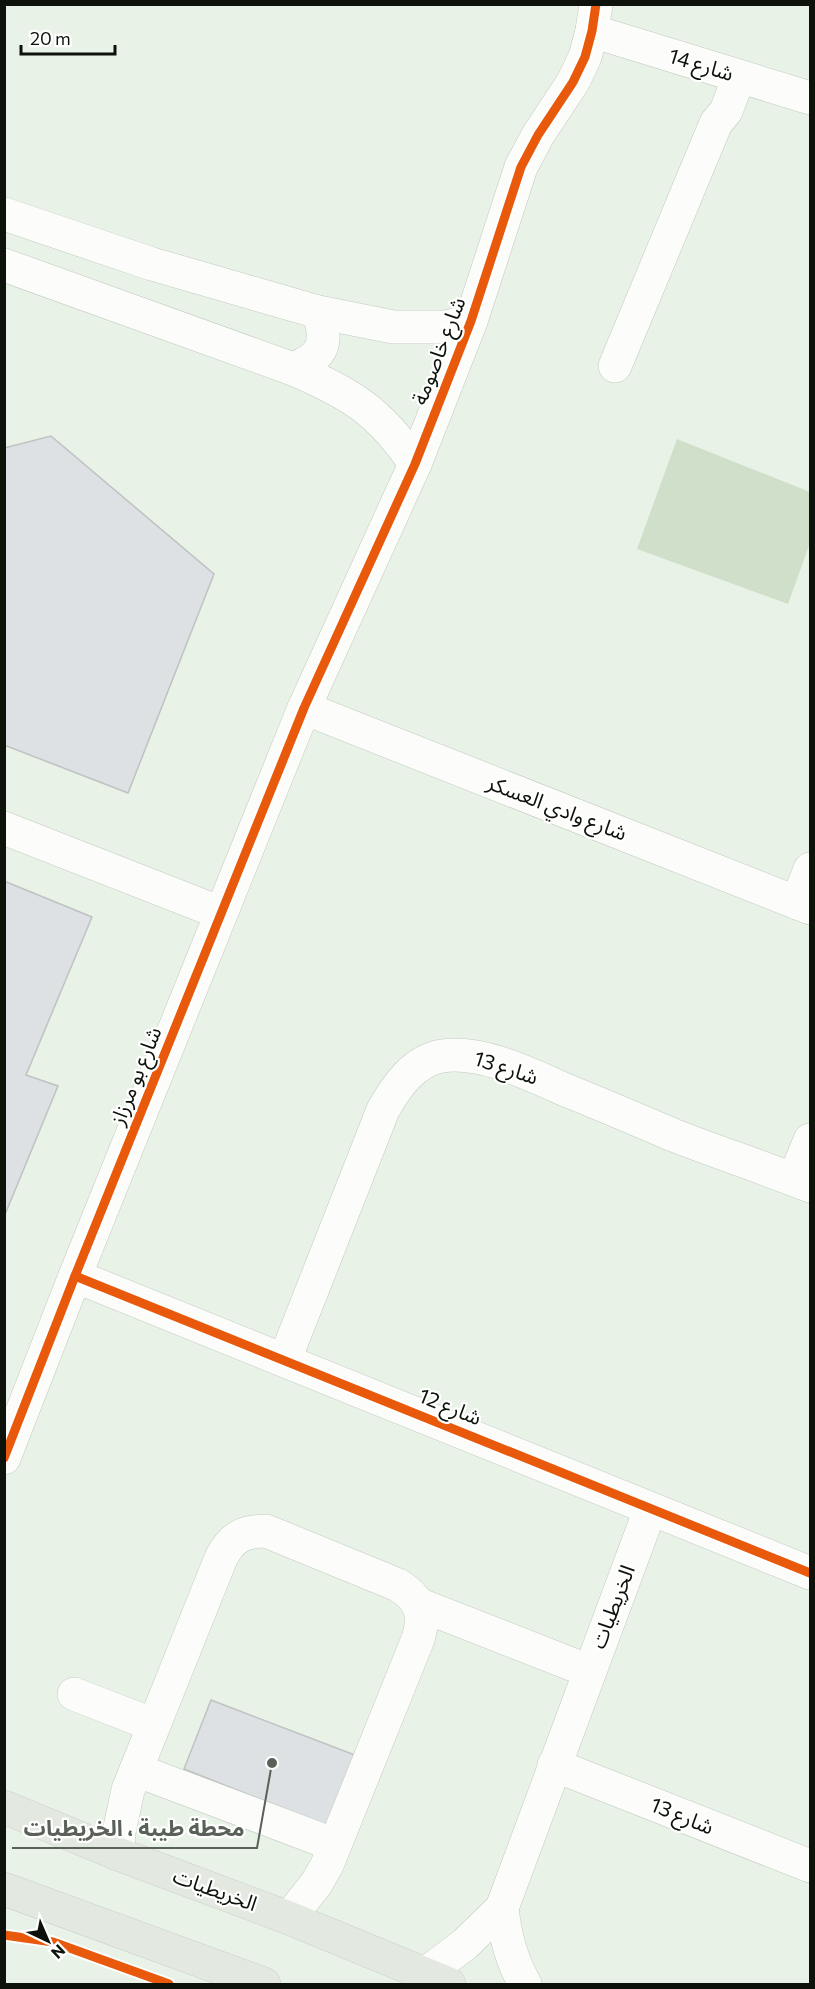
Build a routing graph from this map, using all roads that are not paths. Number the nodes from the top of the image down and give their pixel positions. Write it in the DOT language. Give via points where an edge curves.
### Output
graph roads {
  1 [pos="594,18"];
  2 [pos="730,74"];
  3 [pos="810,98"];
  4 [pos="4,214"];
  5 [pos="4,266"];
  6 [pos="318,312"];
  7 [pos="471,321"];
  8 [pos="615,366"];
  9 [pos="293,369"];
  10 [pos="415,464"];
  11 [pos="304,708"];
  12 [pos="4,828"];
  13 [pos="810,869"];
  14 [pos="804,905"];
  15 [pos="221,913"];
  16 [pos="810,1140"];
  17 [pos="802,1182"];
  18 [pos="75,1276"];
  19 [pos="285,1359"];
  20 [pos="4,1458"];
  21 [pos="650,1509"];
  22 [pos="810,1573"];
  23 [pos="418,1604"];
  24 [pos="589,1671"];
  25 [pos="74,1694"];
  26 [pos="154,1725"];
  27 [pos="554,1765"];
  28 [pos="136,1770"];
  29 [pos="4,1807"];
  30 [pos="335,1845"];
  31 [pos="118,1854"];
  32 [pos="810,1866"];
  33 [pos="4,1889"];
  34 [pos="502,1908"];
  35 [pos="289,1917"];
  36 [pos="436,1980"];
  37 [pos="264,1984"];
  38 [pos="525,1984"];
  1 -- 2 [label="street, شارع 14"];
  1 -- 7 [label="street, شارع خاصومة" via="585,57 573,82 521,167"];
  2 -- 3 [label="street, شارع 14"];
  2 -- 8 [label="street" via="713,107 716,123"];
  4 -- 6 [label="street" via="152,264"];
  5 -- 9 [label="street"];
  6 -- 7 [label="street" via="393,327 446,327"];
  6 -- 9 [label="street" via="324,329 322,347 310,362"];
  7 -- 10 [label="street, شارع خاصومة"];
  9 -- 10 [label="street" via="330,384 369,411 387,427"];
  10 -- 11 [label="street, شارع خاصومة"];
  11 -- 14 [label="street, شارع وادي العسكر"];
  11 -- 15 [label="street, شارع بو مرزاز"];
  12 -- 15 [label="street"];
  13 -- 14 [label="street"];
  15 -- 18 [label="street, شارع بو مرزاز"];
  16 -- 17 [label="street, شارع 13"];
  17 -- 19 [label="street, شارع 13" via="508,1066 464,1055 425,1061 395,1088 383,1110"];
  18 -- 19 [label="street, شارع 12"];
  18 -- 20 [label="street, شارع بو مرزاز"];
  19 -- 21 [label="street, شارع 12"];
  21 -- 22 [label="street, شارع 12"];
  21 -- 24 [label="street, الخريطيات"];
  23 -- 24 [label="street"];
  23 -- 26 [label="street" via="410,1592 398,1585 266,1531 238,1536 221,1558"];
  23 -- 30 [label="street" via="422,1615 418,1639"];
  24 -- 27 [label="street, الخريطيات"];
  25 -- 26 [label="street"];
  26 -- 28 [label="street"];
  27 -- 32 [label="street, شارع 13"];
  27 -- 34 [label="street, الخريطيات"];
  28 -- 30 [label="street"];
  28 -- 31 [label="street" via="123,1811"];
  29 -- 31 [label="main road, الخريطيات"];
  30 -- 35 [label="street" via="316,1884"];
  31 -- 35 [label="main road, الخريطيات"];
  33 -- 37 [label="main road"];
  34 -- 36 [label="street, الخريطيات"];
  34 -- 38 [label="street, الخريطيات" via="511,1956"];
  35 -- 36 [label="main road, الخريطيات"];
}
